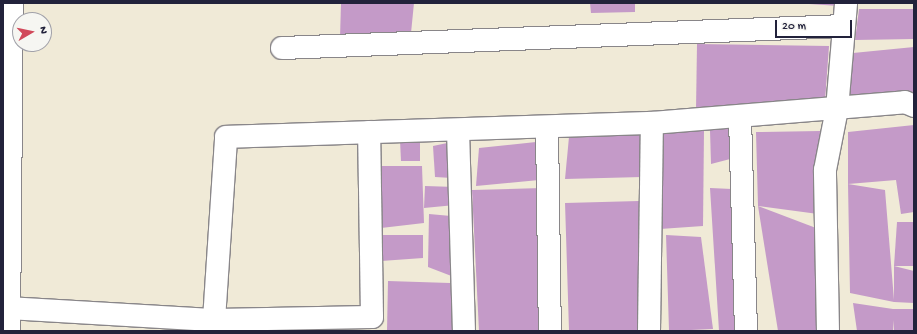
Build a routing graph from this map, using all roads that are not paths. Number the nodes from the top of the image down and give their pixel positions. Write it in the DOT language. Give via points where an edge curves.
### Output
graph roads {
  1 [pos="12,3"];
  2 [pos="846,3"];
  3 [pos="844,26"];
  4 [pos="282,48"];
  5 [pos="914,106"];
  6 [pos="837,109"];
  7 [pos="740,117"];
  8 [pos="652,124"];
  9 [pos="547,127"];
  10 [pos="458,130"];
  11 [pos="369,132"];
  12 [pos="9,308"];
  13 [pos="214,320"];
  14 [pos="372,324"];
  15 [pos="9,331"];
  16 [pos="464,331"];
  17 [pos="550,331"];
  18 [pos="649,331"];
  19 [pos="746,331"];
  20 [pos="828,331"];
  1 -- 12 [label="main road"];
  2 -- 3 [label="main road"];
  3 -- 4 [label="main road"];
  3 -- 6 [label="main road"];
  5 -- 6 [label="main road" via="906,102"];
  6 -- 7 [label="main road"];
  6 -- 20 [label="main road" via="825,170"];
  7 -- 8 [label="main road"];
  7 -- 19 [label="main road"];
  8 -- 9 [label="main road"];
  8 -- 18 [label="main road"];
  9 -- 10 [label="main road"];
  9 -- 17 [label="main road"];
  10 -- 11 [label="main road"];
  10 -- 16 [label="main road"];
  11 -- 13 [label="main road" via="226,137"];
  11 -- 14 [label="main road"];
  12 -- 13 [label="main road"];
  12 -- 15 [label="main road"];
  13 -- 14 [label="main road"];
}
